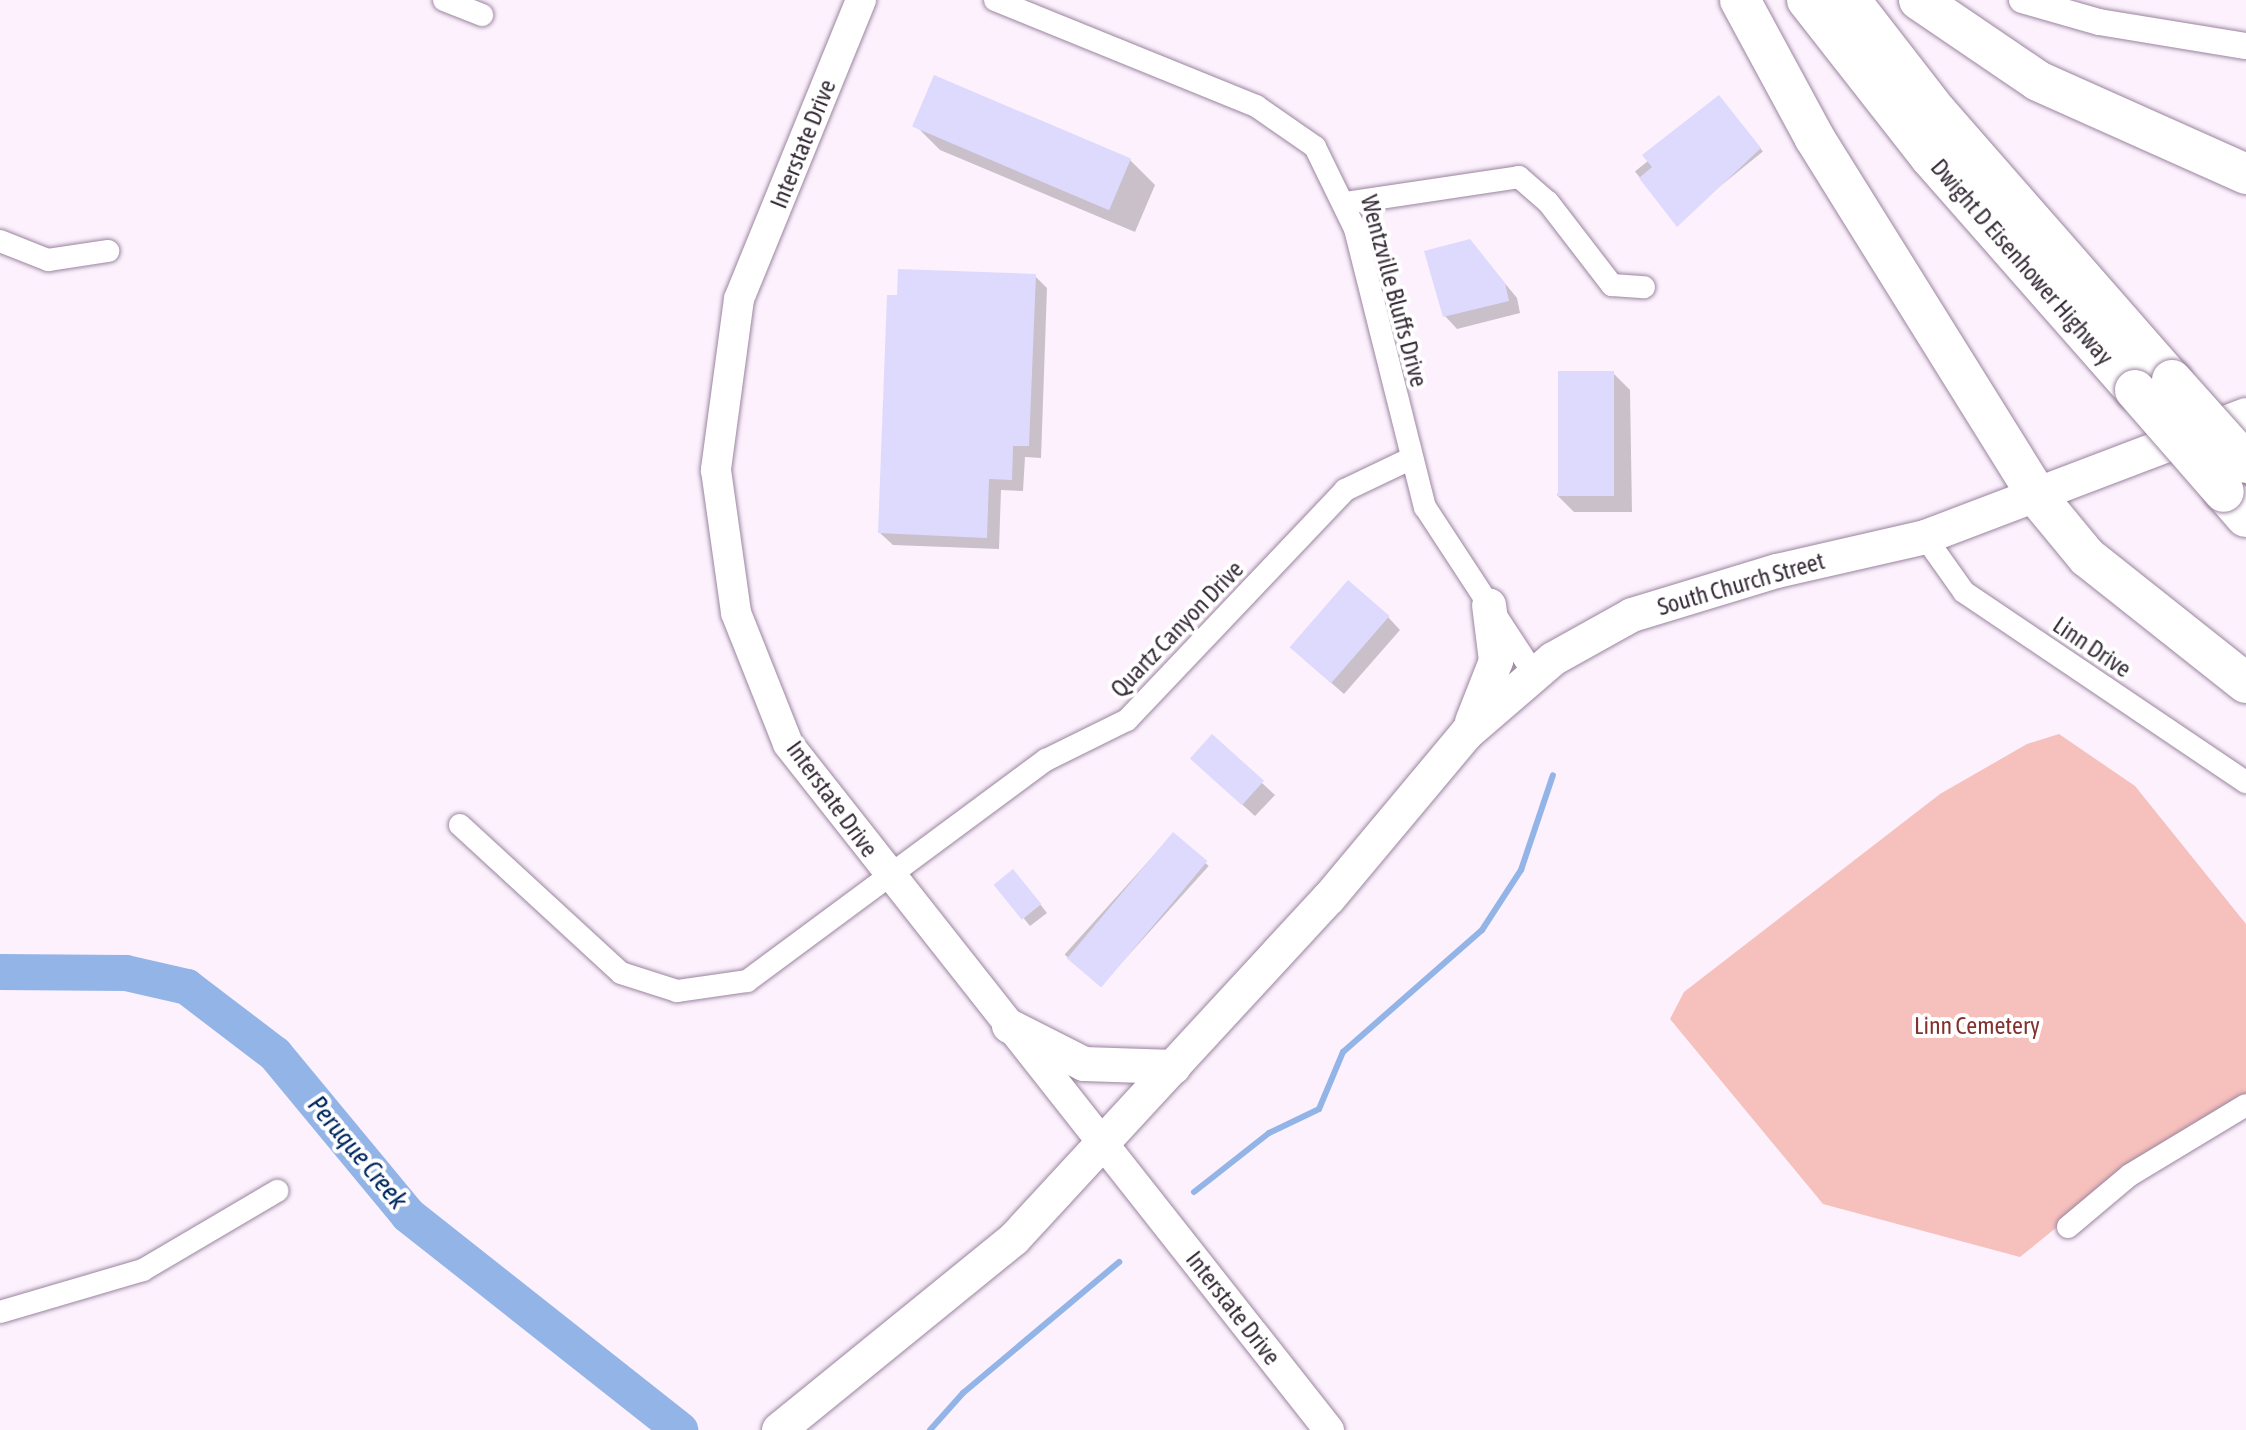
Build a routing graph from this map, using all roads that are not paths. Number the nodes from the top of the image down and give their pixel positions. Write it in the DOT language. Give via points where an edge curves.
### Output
graph roads {
  1 [pos="444,0"];
  2 [pos="861,0"];
  3 [pos="995,0"];
  4 [pos="1740,0"];
  5 [pos="1807,0"];
  6 [pos="1850,0"];
  7 [pos="1919,0"];
  8 [pos="2022,0"];
  9 [pos="482,15"];
  10 [pos="2246,46"];
  11 [pos="2246,174"];
  12 [pos="1346,203"];
  13 [pos="0,241"];
  14 [pos="108,251"];
  15 [pos="1644,287"];
  16 [pos="2246,415"];
  17 [pos="1410,459"];
  18 [pos="2239,490"];
  19 [pos="2039,499"];
  20 [pos="1925,537"];
  21 [pos="1489,605"];
  22 [pos="1535,675"];
  23 [pos="2246,683"];
  24 [pos="1467,733"];
  25 [pos="2246,782"];
  26 [pos="460,825"];
  27 [pos="889,876"];
  28 [pos="1009,1026"];
  29 [pos="1174,1067"];
  30 [pos="2246,1105"];
  31 [pos="1103,1144"];
  32 [pos="277,1191"];
  33 [pos="2068,1227"];
  34 [pos="0,1312"];
  35 [pos="779,1430"];
  36 [pos="1329,1430"];
  1 -- 9 [label="street"];
  2 -- 27 [label="main road, Interstate Drive" via="739,299 716,470 736,613 788,744"];
  3 -- 12 [label="street, Wentzville Bluffs Drive" via="1277,116 1315,147"];
  4 -- 19 [label="highway" via="1814,137"];
  5 -- 18 [label="highway, Dwight D Eisenhower Highway, bridge" via="1930,157 2135,390"];
  6 -- 18 [label="highway, Dwight D Eisenhower Highway, bridge" via="1937,112 2172,380"];
  7 -- 11 [label="highway" via="2038,81"];
  8 -- 10 [label="street" via="2099,22"];
  12 -- 15 [label="street" via="1519,177 1548,202 1612,285"];
  12 -- 17 [label="street, Wentzville Bluffs Drive"];
  13 -- 14 [label="street" via="48,260"];
  16 -- 19 [label="main road, South Church Street"];
  17 -- 21 [label="street, Wentzville Bluffs Drive" via="1425,507"];
  17 -- 27 [label="street, Quartz Canyon Drive" via="1345,490 1127,720 1046,760"];
  19 -- 20 [label="main road, South Church Street"];
  19 -- 23 [label="highway" via="2087,557"];
  20 -- 22 [label="main road, South Church Street" via="1777,571 1632,615"];
  20 -- 25 [label="street, Linn Drive" via="1964,592"];
  21 -- 22 [label="street, Wentzville Bluffs Drive"];
  21 -- 24 [label="main road" via="1496,661"];
  22 -- 24 [label="main road, South Church Street"];
  24 -- 29 [label="main road, South Church Street" via="1329,898"];
  26 -- 27 [label="street, Quartz Canyon Drive" via="598,957 621,973 677,991 747,981"];
  27 -- 28 [label="main road, Interstate Drive"];
  28 -- 29 [label="main road" via="1084,1064"];
  28 -- 31 [label="main road, Interstate Drive"];
  29 -- 31 [label="main road, South Church Street"];
  30 -- 33 [label="street" via="2130,1175"];
  31 -- 35 [label="main road, South Church Street" via="1014,1239"];
  31 -- 36 [label="main road, Interstate Drive"];
  32 -- 34 [label="street" via="143,1270"];
}
